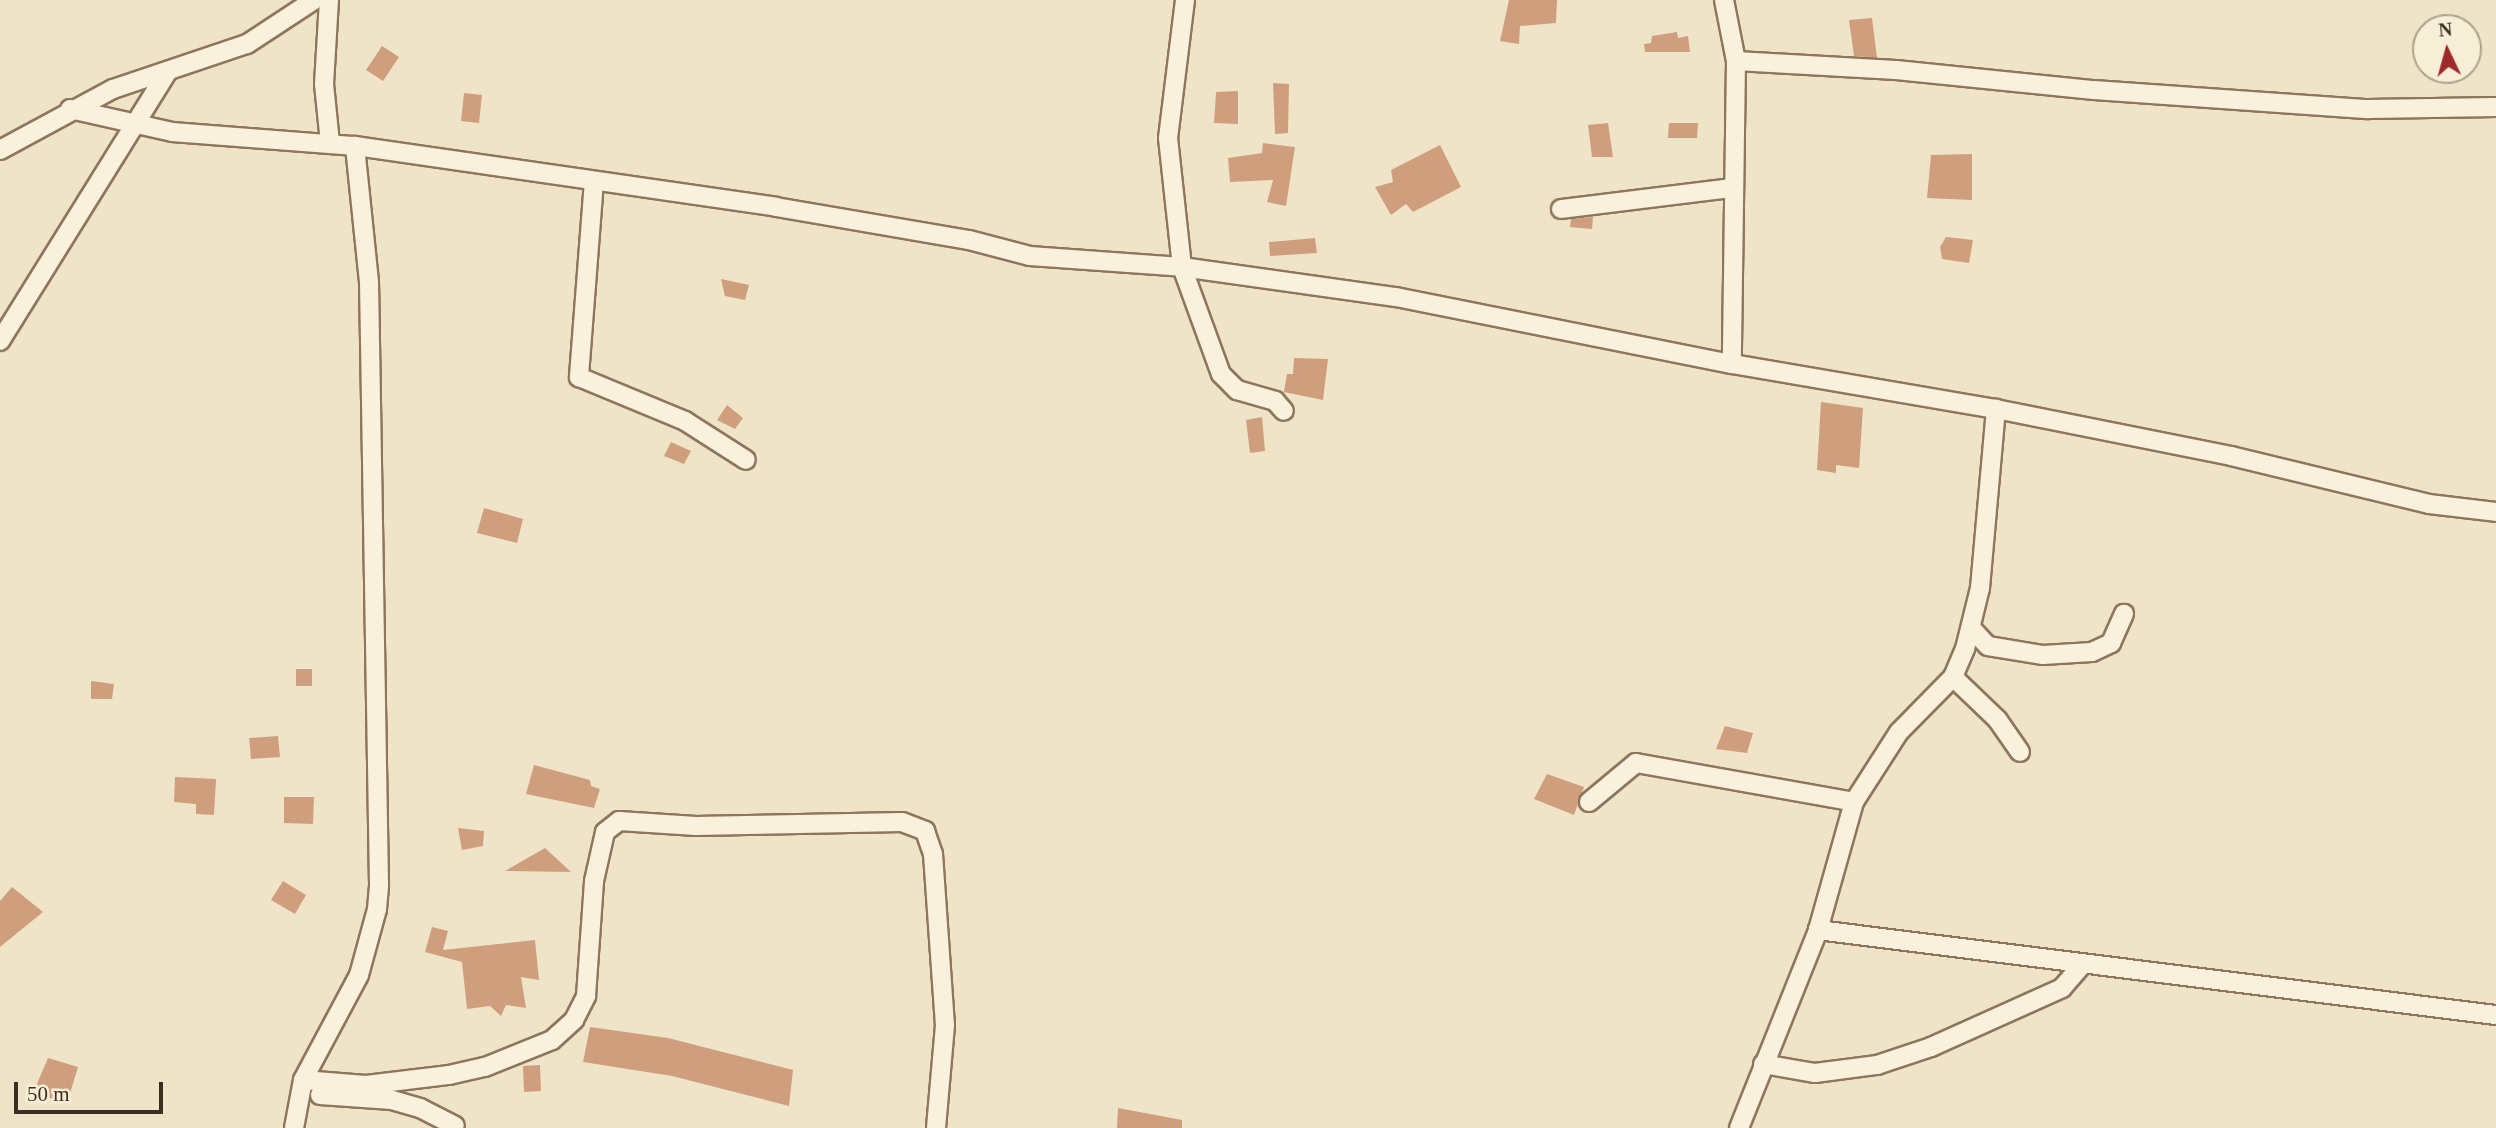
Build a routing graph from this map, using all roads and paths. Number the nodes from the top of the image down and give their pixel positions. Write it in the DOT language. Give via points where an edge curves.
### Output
graph roads {
  1 [pos="314,0"];
  2 [pos="329,0"];
  3 [pos="1185,0"];
  4 [pos="1724,0"];
  5 [pos="1736,61"];
  6 [pos="167,73"];
  7 [pos="2496,107"];
  8 [pos="71,109"];
  9 [pos="133,125"];
  10 [pos="330,144"];
  11 [pos="355,146"];
  12 [pos="0,150"];
  13 [pos="594,181"];
  14 [pos="1732,188"];
  15 [pos="1562,209"];
  16 [pos="1182,267"];
  17 [pos="0,341"];
  18 [pos="1732,365"];
  19 [pos="1996,409"];
  20 [pos="1284,411"];
  21 [pos="746,460"];
  22 [pos="2496,512"];
  23 [pos="2124,614"];
  24 [pos="1972,629"];
  25 [pos="1989,646"];
  26 [pos="1965,649"];
  27 [pos="1953,677"];
  28 [pos="2020,752"];
  29 [pos="1589,802"];
  30 [pos="1854,802"];
  31 [pos="1818,930"];
  32 [pos="2083,964"];
  33 [pos="2496,1015"];
  34 [pos="1763,1064"];
  35 [pos="301,1087"];
  36 [pos="455,1126"];
  37 [pos="294,1128"];
  38 [pos="936,1128"];
  39 [pos="1739,1128"];
  1 -- 6 [label="street" via="247,44"];
  2 -- 10 [label="street" via="324,84"];
  3 -- 16 [label="street" via="1168,138"];
  4 -- 5 [label="street"];
  5 -- 7 [label="street" via="2368,108"];
  5 -- 14 [label="street"];
  6 -- 8 [label="street" via="113,89"];
  6 -- 9 [label="street"];
  8 -- 9 [label="street"];
  8 -- 12 [label="street"];
  9 -- 10 [label="street"];
  9 -- 17 [label="street"];
  10 -- 11 [label="street"];
  11 -- 13 [label="street"];
  11 -- 35 [label="street" via="371,330 371,604 379,884 359,975"];
  13 -- 16 [label="street" via="969,240 1030,256"];
  13 -- 21 [label="street" via="579,377 685,421"];
  14 -- 15 [label="street"];
  14 -- 18 [label="street"];
  16 -- 18 [label="street" via="1396,297"];
  16 -- 20 [label="street" via="1221,374 1237,390 1275,401"];
  18 -- 19 [label="street"];
  19 -- 22 [label="street" via="2231,456 2429,504"];
  19 -- 24 [label="street"];
  23 -- 25 [label="street" via="2111,643 2092,652 2042,655"];
  24 -- 25 [label="street"];
  24 -- 26 [label="street"];
  25 -- 26 [label="street"];
  26 -- 27 [label="street"];
  27 -- 28 [label="street" via="1997,719"];
  27 -- 30 [label="street" via="1899,732"];
  29 -- 30 [label="street" via="1636,763"];
  30 -- 31 [label="street"];
  31 -- 32 [label="street"];
  31 -- 34 [label="street"];
  32 -- 33 [label="street"];
  32 -- 34 [label="street" via="2062,988 1931,1047 1877,1065 1815,1073"];
  34 -- 39 [label="street"];
  35 -- 36 [label="street" via="392,1100"];
  35 -- 37 [label="street"];
  35 -- 38 [label="street" via="449,1075 485,1067 552,1040 574,1020 586,996 594,881 605,832 619,821 696,826 902,822 925,831 933,854 945,1025"];
}
